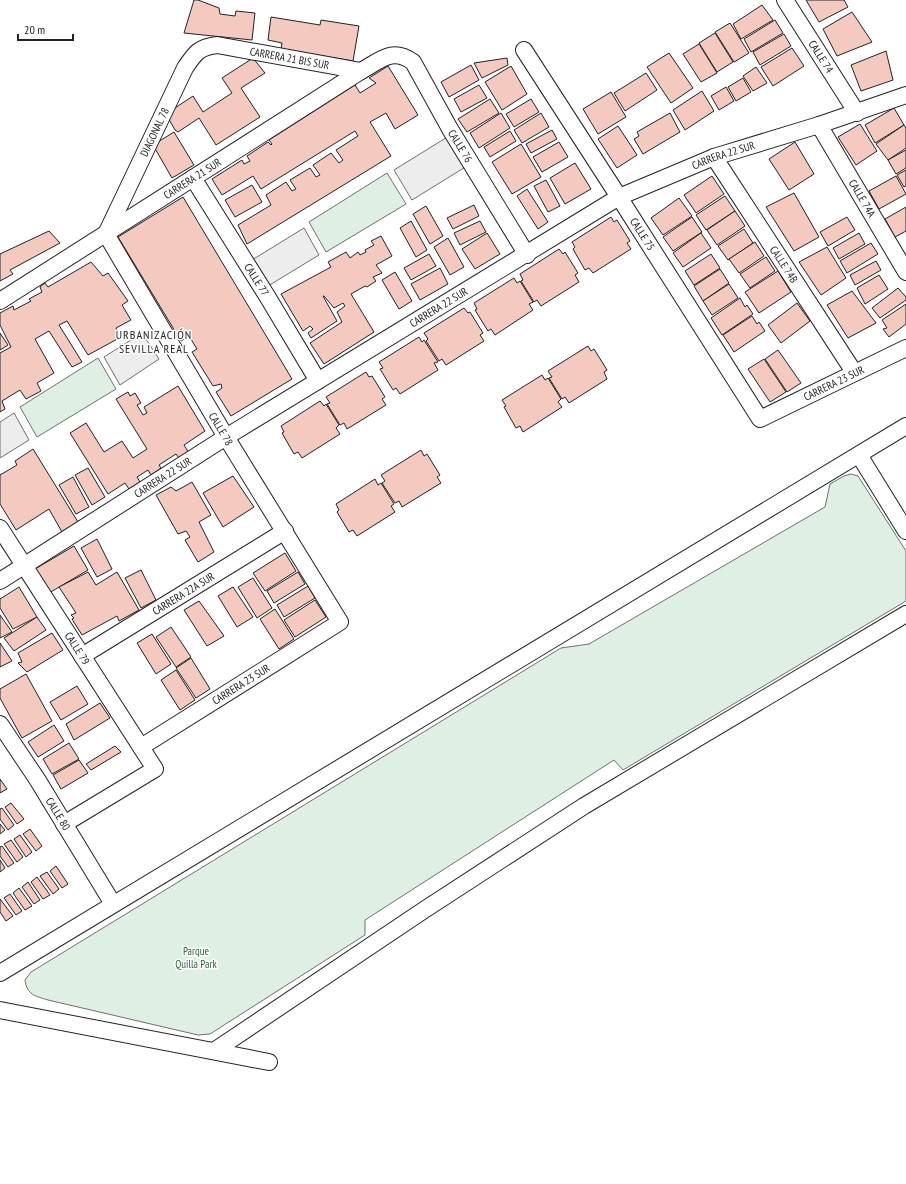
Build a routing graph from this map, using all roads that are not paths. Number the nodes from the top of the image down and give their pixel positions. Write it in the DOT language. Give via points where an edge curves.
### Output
graph roads {
  1 [pos="785,0"];
  2 [pos="217,45"];
  3 [pos="524,50"];
  4 [pos="385,57"];
  5 [pos="361,71"];
  6 [pos="906,95"];
  7 [pos="857,113"];
  8 [pos="820,125"];
  9 [pos="714,157"];
  10 [pos="193,178"];
  11 [pos="619,197"];
  12 [pos="106,234"];
  13 [pos="527,255"];
  14 [pos="906,272"];
  15 [pos="0,301"];
  16 [pos="906,348"];
  17 [pos="854,372"];
  18 [pos="318,382"];
  19 [pos="760,419"];
  20 [pos="906,426"];
  21 [pos="226,437"];
  22 [pos="858,455"];
  23 [pos="0,528"];
  24 [pos="285,531"];
  25 [pos="906,531"];
  26 [pos="24,565"];
  27 [pos="0,581"];
  28 [pos="906,614"];
  29 [pos="340,622"];
  30 [pos="82,656"];
  31 [pos="0,724"];
  32 [pos="141,747"];
  33 [pos="64,824"];
  34 [pos="113,904"];
  35 [pos="0,973"];
  36 [pos="0,1010"];
  37 [pos="214,1051"];
  38 [pos="269,1062"];
  1 -- 7 [label="street, CALLE 74"];
  2 -- 5 [label="street, CARRERA 21 BIS SUR"];
  2 -- 12 [label="street, DIAGONAL 78" via="196,52 185,68"];
  3 -- 11 [label="street, CALLE 75"];
  4 -- 5 [label="street, CARRERA 21 SUR"];
  4 -- 13 [label="street, CALLE 76" via="395,54 405,56 413,62 450,129"];
  5 -- 10 [label="street, CARRERA 21 SUR"];
  6 -- 7 [label="street, CARRERA 22 SUR"];
  7 -- 8 [label="street, CARRERA 22 SUR"];
  8 -- 9 [label="street, CARRERA 22 SUR"];
  8 -- 14 [label="street, CALLE 74A"];
  9 -- 11 [label="street, CARRERA 22 SUR"];
  9 -- 17 [label="street, CALLE 74B"];
  10 -- 12 [label="street, CARRERA 21 SUR"];
  10 -- 18 [label="street, CALLE 77"];
  11 -- 13 [label="street, CARRERA 22 SUR"];
  11 -- 19 [label="street, CALLE 75"];
  12 -- 15 [label="street, CARRERA 21 SUR"];
  12 -- 21 [label="street, CALLE 78"];
  13 -- 18 [label="street, CARRERA 22 SUR"];
  16 -- 17 [label="street, CARRERA 23 SUR"];
  17 -- 19 [label="street, CARRERA 23 SUR"];
  18 -- 21 [label="street, CARRERA 22 SUR"];
  20 -- 22 [label="street"];
  21 -- 24 [label="street, CALLE 78"];
  21 -- 26 [label="street, CARRERA 22 SUR"];
  22 -- 25 [label="street"];
  22 -- 34 [label="street"];
  23 -- 26 [label="street, CALLE 79"];
  24 -- 29 [label="street, CALLE 78"];
  24 -- 30 [label="street, CARRERA 22A SUR"];
  26 -- 27 [label="street, CARRERA 22 SUR"];
  26 -- 30 [label="street, CALLE 79"];
  28 -- 37 [label="street" via="584,806"];
  29 -- 32 [label="street, CARRERA 23 SUR"];
  30 -- 32 [label="street, CALLE 79"];
  31 -- 33 [label="street, CALLE 80"];
  32 -- 33 [label="street, CALLE 79" via="155,769"];
  33 -- 34 [label="street, CALLE 80"];
  34 -- 35 [label="street"];
  36 -- 37 [label="street"];
  37 -- 38 [label="street"];
}
